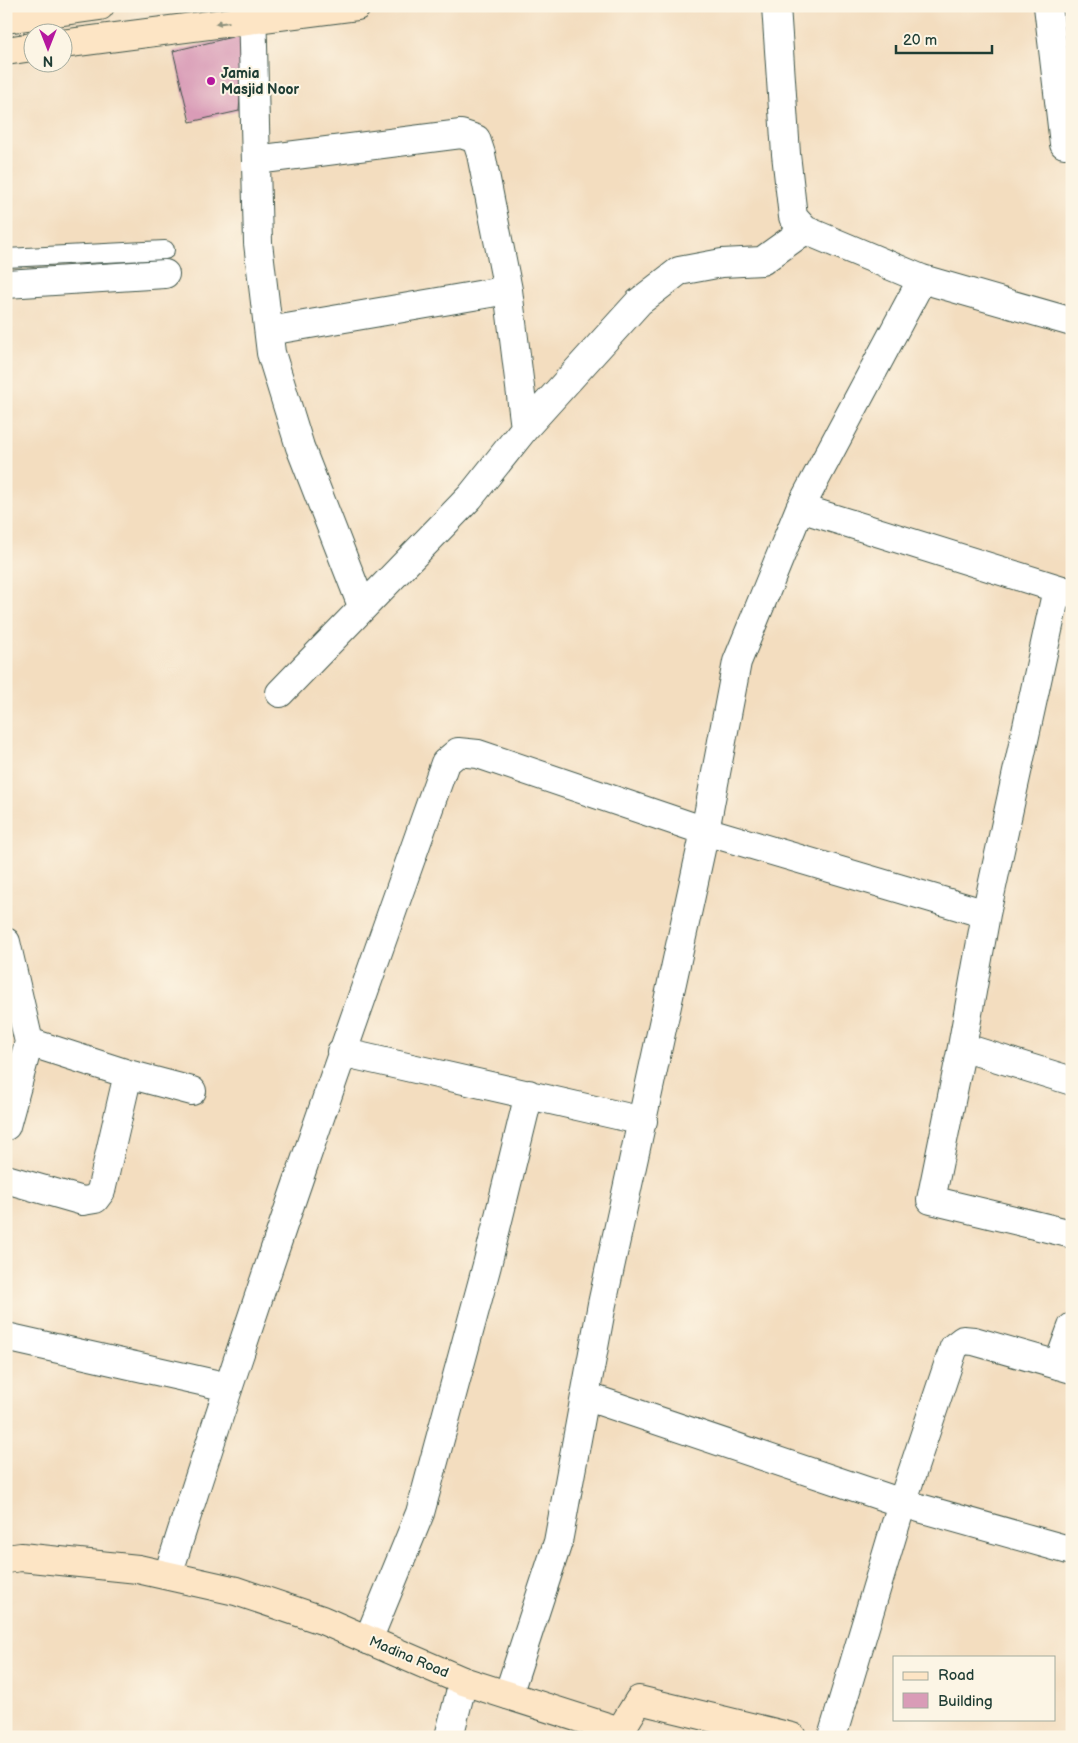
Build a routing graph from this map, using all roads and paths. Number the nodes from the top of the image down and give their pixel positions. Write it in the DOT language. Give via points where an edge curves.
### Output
graph roads {
  1 [pos="100,6"];
  2 [pos="357,6"];
  3 [pos="776,6"];
  4 [pos="1048,6"];
  5 [pos="252,13"];
  6 [pos="6,19"];
  7 [pos="72,42"];
  8 [pos="22,49"];
  9 [pos="6,51"];
  10 [pos="1064,144"];
  11 [pos="256,160"];
  12 [pos="805,230"];
  13 [pos="6,258"];
  14 [pos="165,262"];
  15 [pos="922,279"];
  16 [pos="6,284"];
  17 [pos="508,290"];
  18 [pos="1072,322"];
  19 [pos="268,331"];
  20 [pos="524,428"];
  21 [pos="800,508"];
  22 [pos="1064,591"];
  23 [pos="362,606"];
  24 [pos="280,693"];
  25 [pos="706,831"];
  26 [pos="986,914"];
  27 [pos="6,942"];
  28 [pos="29,1042"];
  29 [pos="962,1047"];
  30 [pos="341,1052"];
  31 [pos="128,1074"];
  32 [pos="1072,1081"];
  33 [pos="192,1091"];
  34 [pos="529,1094"];
  35 [pos="643,1121"];
  36 [pos="6,1126"];
  37 [pos="6,1179"];
  38 [pos="1072,1234"];
  39 [pos="1072,1327"];
  40 [pos="6,1337"];
  41 [pos="1065,1367"];
  42 [pos="228,1387"];
  43 [pos="585,1396"];
  44 [pos="902,1503"];
  45 [pos="1072,1551"];
  46 [pos="6,1559"];
  47 [pos="168,1575"];
  48 [pos="368,1640"];
  49 [pos="463,1681"];
  50 [pos="508,1695"];
  51 [pos="449,1737"];
  52 [pos="792,1737"];
  53 [pos="832,1737"];
  1 -- 6 [label="street"];
  2 -- 5 [label="street"];
  3 -- 12 [label="street" via="793,217"];
  4 -- 10 [label="street"];
  5 -- 7 [label="street, one-way"];
  5 -- 11 [label="street"];
  8 -- 9 [label="street"];
  11 -- 17 [label="street" via="461,134 476,139"];
  11 -- 19 [label="street" via="258,243"];
  12 -- 15 [label="street"];
  12 -- 20 [label="street" via="762,261 722,263 679,271 639,302"];
  13 -- 14 [label="lane"];
  14 -- 16 [label="street"];
  15 -- 18 [label="street"];
  15 -- 21 [label="street"];
  17 -- 19 [label="street"];
  17 -- 20 [label="street"];
  19 -- 23 [label="street" via="271,353 300,448"];
  20 -- 23 [label="street" via="470,497"];
  21 -- 22 [label="street"];
  21 -- 25 [label="street" via="737,662"];
  22 -- 26 [label="street"];
  23 -- 24 [label="street"];
  25 -- 26 [label="street"];
  25 -- 30 [label="street" via="478,754 458,752 445,763"];
  25 -- 35 [label="street"];
  26 -- 29 [label="street"];
  27 -- 28 [label="street"];
  28 -- 31 [label="street"];
  28 -- 36 [label="street"];
  29 -- 32 [label="street"];
  29 -- 38 [label="street" via="932,1200"];
  30 -- 34 [label="street"];
  30 -- 42 [label="street"];
  31 -- 33 [label="street"];
  31 -- 37 [label="street" via="101,1191 94,1199 83,1201"];
  34 -- 35 [label="street"];
  34 -- 48 [label="street" via="420,1513"];
  35 -- 43 [label="street"];
  39 -- 41 [label="street"];
  40 -- 42 [label="street"];
  41 -- 44 [label="street" via="974,1341 963,1340 954,1347"];
  42 -- 47 [label="street"];
  43 -- 44 [label="street"];
  43 -- 50 [label="street" via="558,1542"];
  44 -- 45 [label="street"];
  44 -- 53 [label="street"];
  46 -- 47 [label="street, Madina Road" via="21,1557"];
  47 -- 48 [label="street, Madina Road" via="236,1591 322,1620"];
  48 -- 49 [label="street, Madina Road"];
  49 -- 50 [label="street, Madina Road"];
  49 -- 51 [label="street"];
  50 -- 52 [label="street, Madina Road" via="620,1731 639,1700"];
}
